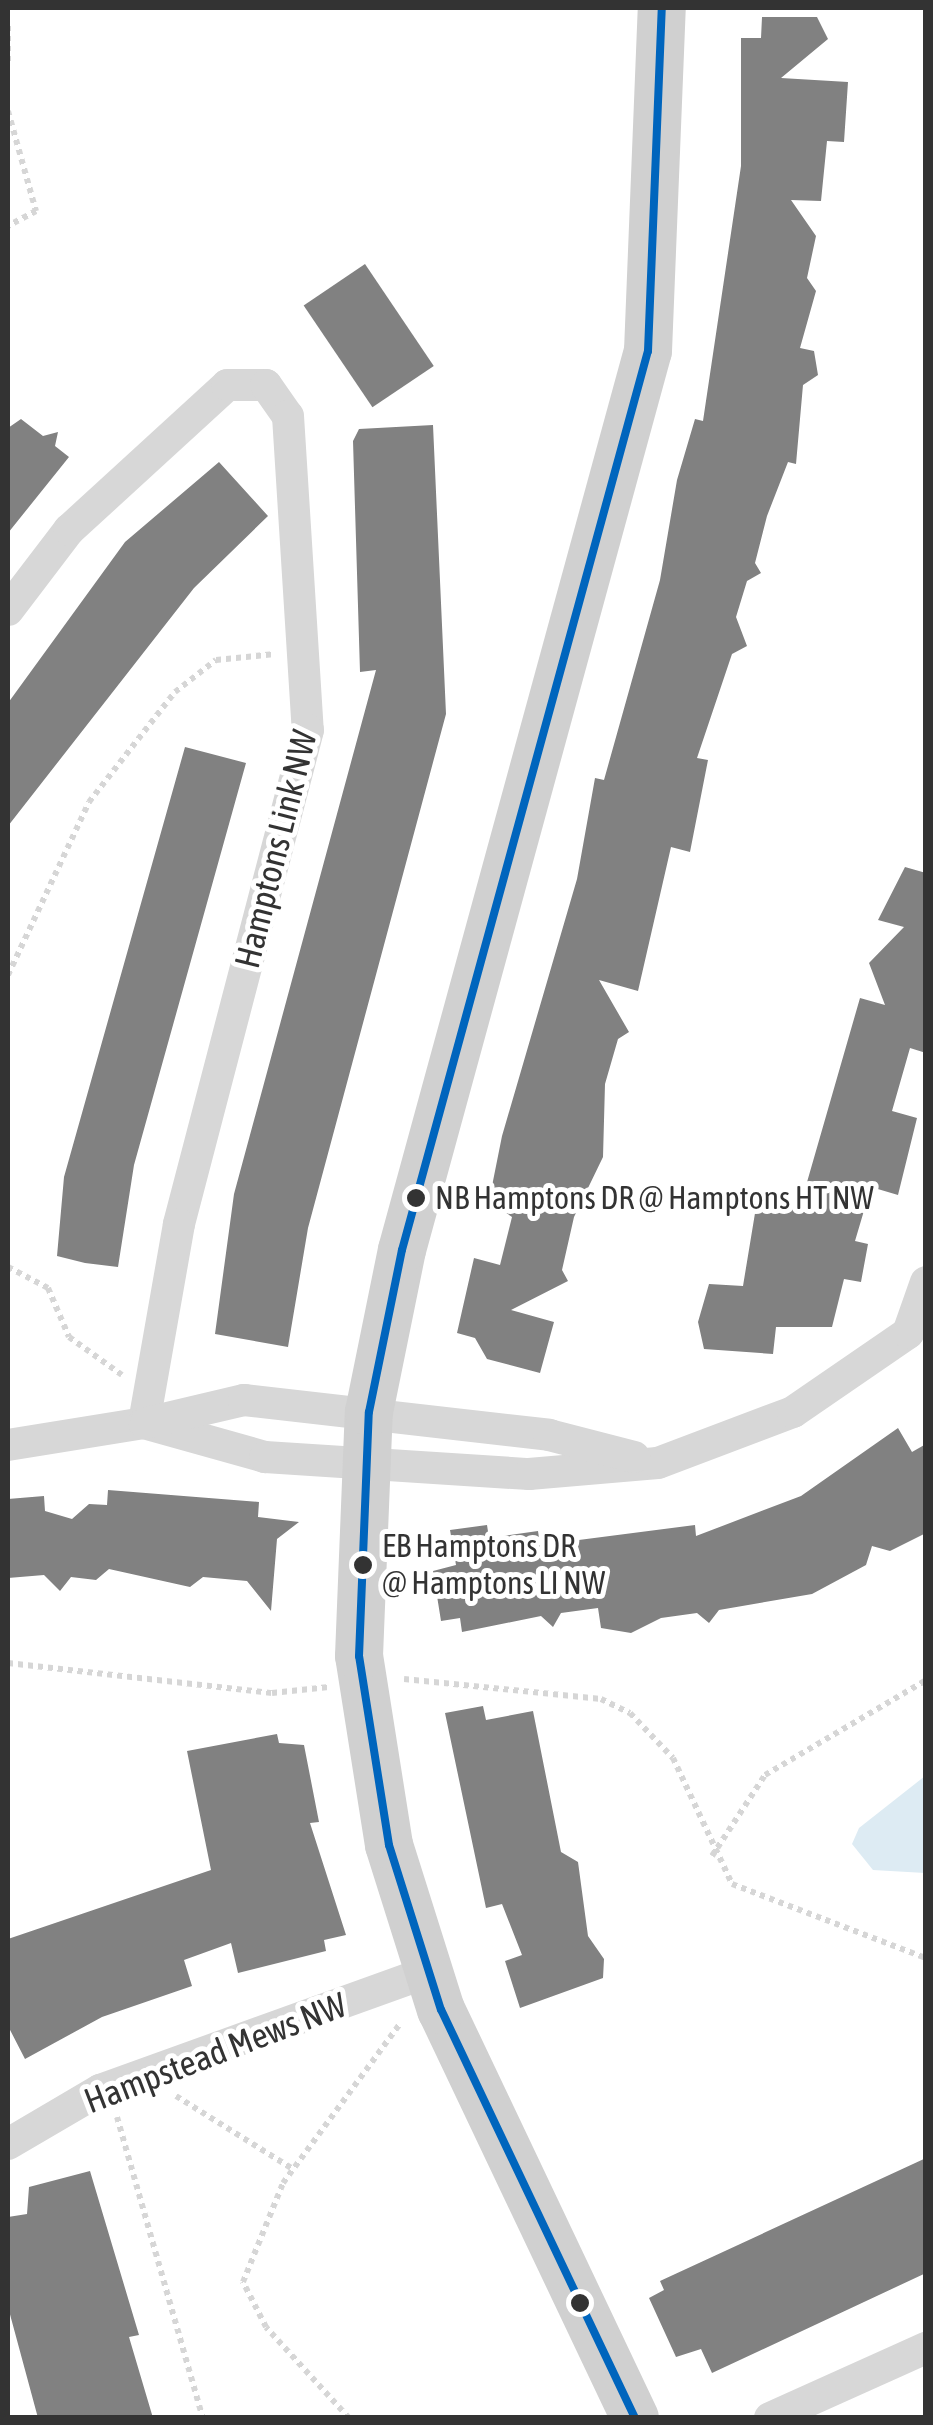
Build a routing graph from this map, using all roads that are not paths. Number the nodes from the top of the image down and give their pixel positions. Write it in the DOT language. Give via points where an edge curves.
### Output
graph roads {
  1 [pos="662,8"];
  2 [pos="8,610"];
  3 [pos="926,1282"];
  4 [pos="369,1412"];
  5 [pos="144,1423"];
  6 [pos="8,1444"];
  7 [pos="364,1461"];
  8 [pos="658,1463"];
  9 [pos="427,1972"];
  10 [pos="8,2144"];
  11 [pos="926,2348"];
  12 [pos="635,2418"];
  13 [pos="770,2418"];
  1 -- 4 [label="street" via="648,352 402,1250"];
  2 -- 5 [label="street, Hamptons Link NW" via="69,530 226,385 266,386 288,416 308,730 179,1224"];
  3 -- 8 [label="street" via="908,1334 793,1412"];
  4 -- 5 [label="street" via="244,1400"];
  4 -- 7 [label="street"];
  4 -- 8 [label="street" via="549,1434"];
  5 -- 6 [label="street"];
  5 -- 7 [label="street" via="265,1457"];
  7 -- 8 [label="street" via="529,1474"];
  7 -- 9 [label="street" via="359,1656 389,1845"];
  9 -- 10 [label="street, Hampstead Mews NW" via="100,2090"];
  9 -- 12 [label="street" via="527,2207"];
  11 -- 13 [label="street"];
}
